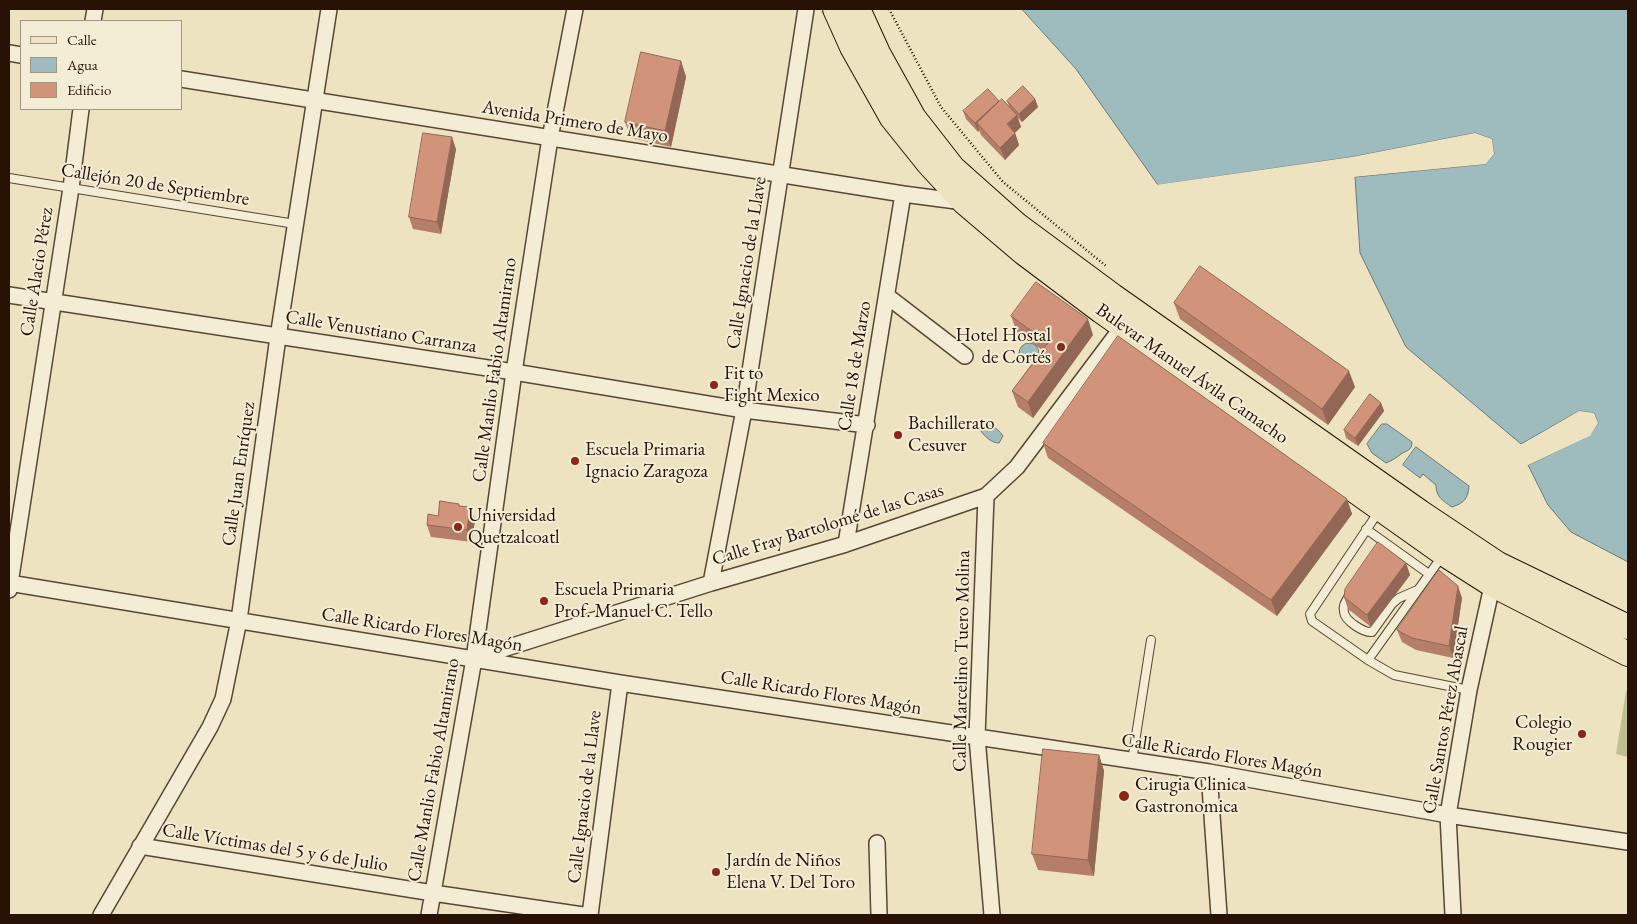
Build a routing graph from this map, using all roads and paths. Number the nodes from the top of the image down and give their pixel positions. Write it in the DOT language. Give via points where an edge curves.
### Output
graph roads {
  1 [pos="329,9"];
  2 [pos="575,9"];
  3 [pos="806,9"];
  4 [pos="835,9"];
  5 [pos="858,9"];
  6 [pos="889,9"];
  7 [pos="182,79"];
  8 [pos="315,100"];
  9 [pos="81,110"];
  10 [pos="550,138"];
  11 [pos="781,174"];
  12 [pos="9,178"];
  13 [pos="71,188"];
  14 [pos="903,194"];
  15 [pos="964,202"];
  16 [pos="295,224"];
  17 [pos="1109,268"];
  18 [pos="9,295"];
  19 [pos="886,296"];
  20 [pos="53,302"];
  21 [pos="1123,326"];
  22 [pos="278,337"];
  23 [pos="965,356"];
  24 [pos="514,372"];
  25 [pos="744,410"];
  26 [pos="867,425"];
  27 [pos="986,496"];
  28 [pos="1381,508"];
  29 [pos="1366,529"];
  30 [pos="1382,541"];
  31 [pos="846,544"];
  32 [pos="1378,549"];
  33 [pos="1444,554"];
  34 [pos="1429,574"];
  35 [pos="1495,574"];
  36 [pos="711,583"];
  37 [pos="9,585"];
  38 [pos="1353,588"];
  39 [pos="1417,590"];
  40 [pos="239,620"];
  41 [pos="1628,627"];
  42 [pos="1151,640"];
  43 [pos="1628,654"];
  44 [pos="474,658"];
  45 [pos="1368,660"];
  46 [pos="620,683"];
  47 [pos="1470,690"];
  48 [pos="977,737"];
  49 [pos="1132,761"];
  50 [pos="1209,772"];
  51 [pos="1448,815"];
  52 [pos="1628,842"];
  53 [pos="877,843"];
  54 [pos="140,846"];
  55 [pos="433,893"];
  56 [pos="101,915"];
  57 [pos="429,915"];
  58 [pos="583,915"];
  59 [pos="590,915"];
  60 [pos="879,915"];
  61 [pos="992,915"];
  62 [pos="1219,915"];
  63 [pos="1453,915"];
  1 -- 8 [label="street, Calle Juan Enríquez"];
  2 -- 10 [label="street, Calle Manlio Fabio Altamirano"];
  3 -- 11 [label="street, Calle Ignacio de la Llave"];
  4 -- 15 [label="main road, Bulevar Manuel Ávila Camacho" via="852,47 892,118"];
  5 -- 35 [label="main road, Bulevar Manuel Ávila Camacho" via="878,54 914,118 954,168 1017,225 1420,512"];
  6 -- 17 [label="path" via="941,107 1003,182"];
  7 -- 8 [label="street, Avenida Primero de Mayo"];
  8 -- 10 [label="street, Avenida Primero de Mayo"];
  8 -- 16 [label="street, Calle Juan Enríquez"];
  9 -- 13 [label="street, Calle Alacio Pérez"];
  10 -- 11 [label="street, Avenida Primero de Mayo"];
  10 -- 24 [label="street, Calle Manlio Fabio Altamirano"];
  11 -- 14 [label="street, Avenida Primero de Mayo"];
  11 -- 25 [label="street, Calle Ignacio de la Llave"];
  12 -- 13 [label="lane, Callejón 20 de Septiembre"];
  13 -- 16 [label="lane, Callejón 20 de Septiembre"];
  13 -- 20 [label="street, Calle Alacio Pérez"];
  14 -- 15 [label="street, Avenida Primero de Mayo"];
  14 -- 19 [label="street, Calle 18 de Marzo"];
  15 -- 21 [label="main road, Bulevar Manuel Ávila Camacho" via="1024,253"];
  16 -- 22 [label="street, Calle Juan Enríquez"];
  18 -- 20 [label="street, Calle Venustiano Carranza"];
  19 -- 23 [label="street"];
  19 -- 26 [label="street, Calle 18 de Marzo"];
  20 -- 22 [label="street, Calle Venustiano Carranza"];
  20 -- 37 [label="street, Calle Alacio Pérez"];
  21 -- 27 [label="street, Calle Fray Bartolomé de las Casas" via="1017,467"];
  21 -- 28 [label="main road, Bulevar Manuel Ávila Camacho"];
  22 -- 24 [label="street, Calle Venustiano Carranza"];
  22 -- 40 [label="street, Calle Juan Enríquez"];
  24 -- 25 [label="street, Calle Venustiano Carranza"];
  24 -- 44 [label="street, Calle Manlio Fabio Altamirano"];
  25 -- 26 [label="street, Calle Venustiano Carranza"];
  25 -- 36 [label="street, Calle Ignacio de la Llave"];
  26 -- 31 [label="street, Calle 18 de Marzo"];
  27 -- 31 [label="street, Calle Fray Bartolomé de las Casas"];
  27 -- 48 [label="street, Calle Marcelino Tuero Molina"];
  28 -- 29 [label="lane"];
  28 -- 33 [label="main road, Bulevar Manuel Ávila Camacho"];
  29 -- 30 [label="lane"];
  29 -- 45 [label="lane" via="1310,614 1312,621"];
  30 -- 32 [label="lane"];
  30 -- 34 [label="lane"];
  31 -- 36 [label="street, Calle Fray Bartolomé de las Casas"];
  33 -- 34 [label="lane"];
  33 -- 35 [label="main road, Bulevar Manuel Ávila Camacho"];
  34 -- 39 [label="lane"];
  35 -- 41 [label="main road, Bulevar Manuel Ávila Camacho"];
  35 -- 43 [label="main road, Bulevar Manuel Ávila Camacho"];
  35 -- 47 [label="street, Calle Santos Pérez Abascal"];
  36 -- 44 [label="street, Calle Fray Bartolomé de las Casas"];
  37 -- 40 [label="street, Calle Ricardo Flores Magón"];
  38 -- 39 [label="lane" via="1343,611 1358,628 1367,632 1372,632 1392,604"];
  39 -- 45 [label="lane"];
  40 -- 44 [label="street, Calle Ricardo Flores Magón"];
  40 -- 54 [label="street, Calle Juan Enríquez" via="223,699"];
  42 -- 49 [label="lane"];
  44 -- 46 [label="street, Calle Ricardo Flores Magón"];
  44 -- 55 [label="street, Calle Manlio Fabio Altamirano"];
  45 -- 47 [label="lane" via="1394,675"];
  46 -- 48 [label="street, Calle Ricardo Flores Magón"];
  46 -- 59 [label="street, Calle Ignacio de la Llave"];
  47 -- 51 [label="street, Calle Santos Pérez Abascal"];
  48 -- 49 [label="street, Calle Ricardo Flores Magón"];
  48 -- 61 [label="street, Calle Marcelino Tuero Molina"];
  49 -- 50 [label="street, Calle Ricardo Flores Magón"];
  50 -- 51 [label="street, Calle Ricardo Flores Magón"];
  50 -- 62 [label="street"];
  51 -- 52 [label="street, Calle Ricardo Flores Magón"];
  51 -- 63 [label="street, Calle Santos Pérez Abascal"];
  53 -- 60 [label="street"];
  54 -- 55 [label="street, Calle Víctimas del 5 y 6 de Julio"];
  54 -- 56 [label="street, Calle Juan Enríquez"];
  55 -- 57 [label="street, Calle Manlio Fabio Altamirano"];
  55 -- 58 [label="street, Calle Víctimas del 5 y 6 de Julio"];
}
